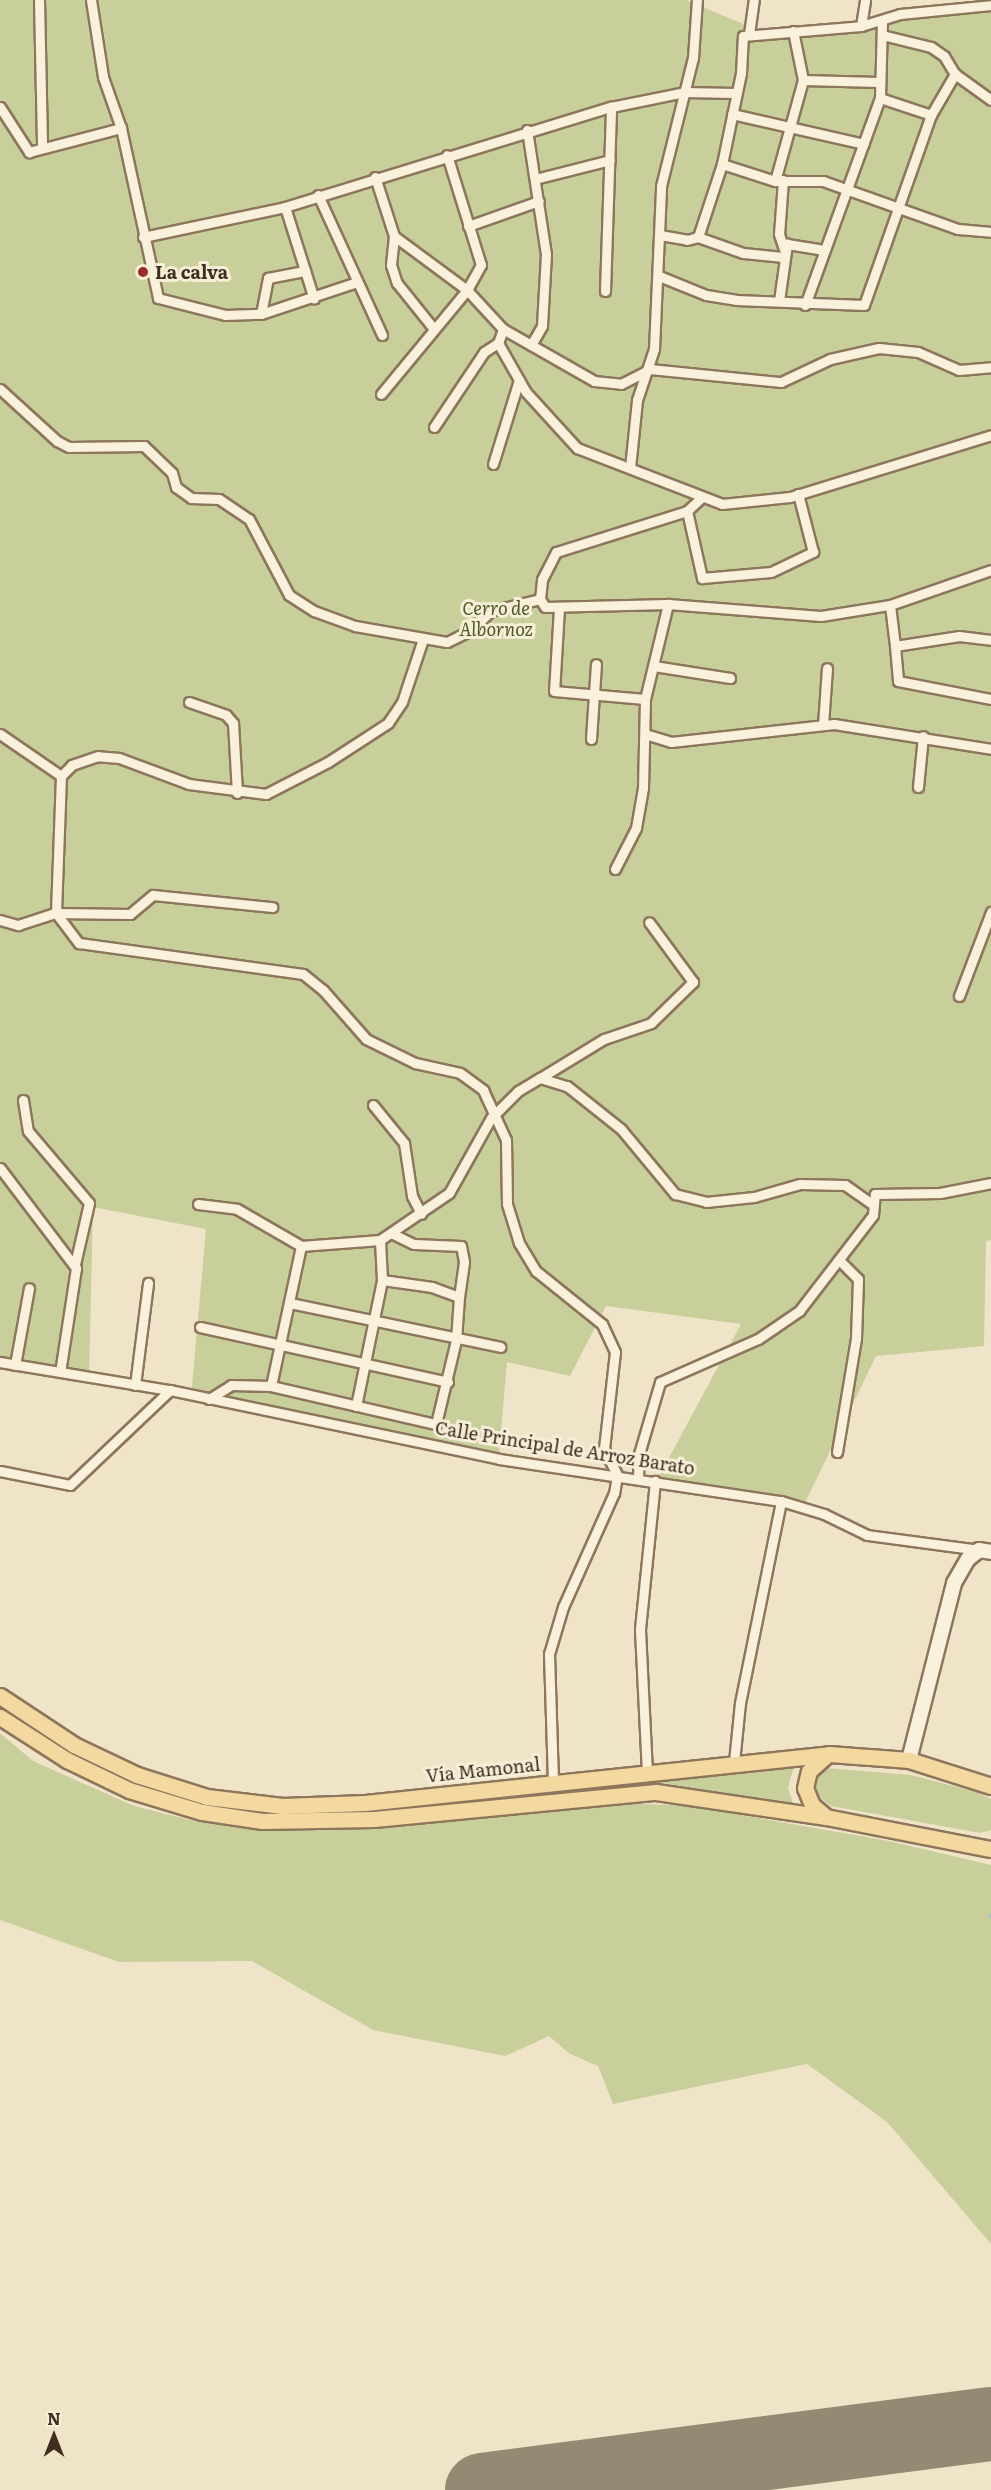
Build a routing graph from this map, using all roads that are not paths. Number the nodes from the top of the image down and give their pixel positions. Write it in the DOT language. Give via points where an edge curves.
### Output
graph roads {
  1 [pos="39,0"];
  2 [pos="91,0"];
  3 [pos="697,0"];
  4 [pos="754,0"];
  5 [pos="865,0"];
  6 [pos="957,5"];
  7 [pos="991,5"];
  8 [pos="882,23"];
  9 [pos="861,26"];
  10 [pos="793,31"];
  11 [pos="749,34"];
  12 [pos="882,35"];
  13 [pos="955,74"];
  14 [pos="803,80"];
  15 [pos="879,82"];
  16 [pos="685,92"];
  17 [pos="735,93"];
  18 [pos="880,98"];
  19 [pos="991,100"];
  20 [pos="0,107"];
  21 [pos="611,107"];
  22 [pos="732,114"];
  23 [pos="931,115"];
  24 [pos="789,127"];
  25 [pos="121,128"];
  26 [pos="527,130"];
  27 [pos="864,144"];
  28 [pos="42,148"];
  29 [pos="447,155"];
  30 [pos="610,160"];
  31 [pos="722,164"];
  32 [pos="375,177"];
  33 [pos="536,180"];
  34 [pos="779,180"];
  35 [pos="846,188"];
  36 [pos="318,195"];
  37 [pos="539,201"];
  38 [pos="899,204"];
  39 [pos="285,207"];
  40 [pos="468,226"];
  41 [pos="991,232"];
  42 [pos="660,235"];
  43 [pos="394,236"];
  44 [pos="143,237"];
  45 [pos="698,237"];
  46 [pos="825,250"];
  47 [pos="784,253"];
  48 [pos="305,271"];
  49 [pos="659,276"];
  50 [pos="354,283"];
  51 [pos="467,290"];
  52 [pos="605,291"];
  53 [pos="314,299"];
  54 [pos="779,301"];
  55 [pos="805,305"];
  56 [pos="261,314"];
  57 [pos="503,328"];
  58 [pos="434,329"];
  59 [pos="382,335"];
  60 [pos="498,343"];
  61 [pos="531,345"];
  62 [pos="991,367"];
  63 [pos="650,369"];
  64 [pos="519,380"];
  65 [pos="0,389"];
  66 [pos="381,394"];
  67 [pos="434,427"];
  68 [pos="991,435"];
  69 [pos="492,464"];
  70 [pos="630,468"];
  71 [pos="798,494"];
  72 [pos="702,497"];
  73 [pos="687,511"];
  74 [pos="991,570"];
  75 [pos="540,599"];
  76 [pos="668,604"];
  77 [pos="890,605"];
  78 [pos="559,608"];
  79 [pos="423,639"];
  80 [pos="991,640"];
  81 [pos="895,646"];
  82 [pos="596,664"];
  83 [pos="654,666"];
  84 [pos="827,668"];
  85 [pos="730,678"];
  86 [pos="594,695"];
  87 [pos="645,699"];
  88 [pos="991,699"];
  89 [pos="189,702"];
  90 [pos="823,724"];
  91 [pos="0,734"];
  92 [pos="645,734"];
  93 [pos="923,736"];
  94 [pos="591,739"];
  95 [pos="991,749"];
  96 [pos="61,776"];
  97 [pos="918,787"];
  98 [pos="237,793"];
  99 [pos="615,869"];
  100 [pos="273,908"];
  101 [pos="991,912"];
  102 [pos="56,913"];
  103 [pos="0,920"];
  104 [pos="649,922"];
  105 [pos="959,996"];
  106 [pos="540,1078"];
  107 [pos="23,1100"];
  108 [pos="373,1105"];
  109 [pos="496,1113"];
  110 [pos="0,1168"];
  111 [pos="991,1183"];
  112 [pos="871,1203"];
  113 [pos="198,1204"];
  114 [pos="421,1214"];
  115 [pos="392,1233"];
  116 [pos="380,1240"];
  117 [pos="301,1246"];
  118 [pos="839,1260"];
  119 [pos="75,1264"];
  120 [pos="382,1280"];
  121 [pos="148,1282"];
  122 [pos="29,1288"];
  123 [pos="459,1297"];
  124 [pos="290,1303"];
  125 [pos="376,1319"];
  126 [pos="200,1327"];
  127 [pos="456,1340"];
  128 [pos="281,1342"];
  129 [pos="500,1347"];
  130 [pos="0,1362"];
  131 [pos="365,1362"];
  132 [pos="15,1365"];
  133 [pos="60,1372"];
  134 [pos="448,1382"];
  135 [pos="135,1385"];
  136 [pos="271,1386"];
  137 [pos="170,1390"];
  138 [pos="209,1399"];
  139 [pos="356,1406"];
  140 [pos="837,1452"];
  141 [pos="0,1471"];
  142 [pos="617,1475"];
  143 [pos="638,1478"];
  144 [pos="655,1481"];
  145 [pos="781,1501"];
  146 [pos="985,1551"];
  147 [pos="0,1696"];
  148 [pos="0,1717"];
  149 [pos="829,1754"];
  150 [pos="909,1760"];
  151 [pos="734,1762"];
  152 [pos="647,1773"];
  153 [pos="553,1782"];
  154 [pos="991,1786"];
  155 [pos="826,1817"];
  156 [pos="987,1847"];
  1 -- 28 [label="street"];
  2 -- 25 [label="street" via="103,77"];
  3 -- 16 [label="street"];
  4 -- 11 [label="street"];
  5 -- 9 [label="street"];
  6 -- 7 [label="street"];
  6 -- 8 [label="street" via="900,14"];
  8 -- 9 [label="street"];
  8 -- 12 [label="street"];
  9 -- 10 [label="street"];
  10 -- 11 [label="street"];
  10 -- 14 [label="street"];
  11 -- 17 [label="street" via="742,36"];
  12 -- 13 [label="street" via="931,47 944,56"];
  12 -- 15 [label="street"];
  13 -- 19 [label="street"];
  13 -- 23 [label="street"];
  14 -- 15 [label="street"];
  14 -- 24 [label="street"];
  15 -- 18 [label="street"];
  16 -- 17 [label="street"];
  16 -- 21 [label="street"];
  16 -- 42 [label="street" via="661,186"];
  17 -- 22 [label="street"];
  18 -- 23 [label="street"];
  18 -- 27 [label="street"];
  20 -- 28 [label="street" via="27,151"];
  21 -- 26 [label="street"];
  21 -- 30 [label="street"];
  22 -- 24 [label="street"];
  22 -- 31 [label="street"];
  23 -- 38 [label="street"];
  24 -- 27 [label="street"];
  24 -- 34 [label="street"];
  25 -- 28 [label="street"];
  25 -- 44 [label="street"];
  26 -- 29 [label="street"];
  26 -- 33 [label="street"];
  27 -- 35 [label="street"];
  29 -- 32 [label="street"];
  29 -- 40 [label="street"];
  30 -- 33 [label="street"];
  30 -- 52 [label="street"];
  31 -- 34 [label="street"];
  31 -- 45 [label="street"];
  32 -- 36 [label="street"];
  32 -- 43 [label="street"];
  33 -- 37 [label="street"];
  34 -- 35 [label="street" via="823,181"];
  34 -- 47 [label="street"];
  35 -- 38 [label="street"];
  35 -- 46 [label="street"];
  36 -- 39 [label="street"];
  36 -- 50 [label="street"];
  37 -- 40 [label="street"];
  37 -- 61 [label="street" via="546,254 542,326"];
  38 -- 41 [label="street" via="958,229"];
  38 -- 55 [label="street" via="864,305"];
  39 -- 44 [label="street"];
  39 -- 48 [label="street"];
  40 -- 51 [label="street" via="481,265"];
  42 -- 45 [label="street" via="687,240"];
  42 -- 49 [label="street"];
  43 -- 51 [label="street"];
  43 -- 58 [label="street" via="391,265 397,283"];
  44 -- 56 [label="street" via="158,298 225,315"];
  45 -- 47 [label="street" via="743,253"];
  46 -- 47 [label="street" via="787,244"];
  46 -- 55 [label="street"];
  47 -- 54 [label="street"];
  48 -- 53 [label="street"];
  48 -- 56 [label="street" via="267,278"];
  49 -- 54 [label="street" via="706,295"];
  49 -- 63 [label="street"];
  50 -- 53 [label="street"];
  50 -- 59 [label="street"];
  51 -- 57 [label="street"];
  51 -- 58 [label="street"];
  53 -- 56 [label="street"];
  54 -- 55 [label="street"];
  57 -- 60 [label="street"];
  57 -- 61 [label="street"];
  58 -- 66 [label="street"];
  60 -- 64 [label="street"];
  60 -- 67 [label="street" via="484,352"];
  61 -- 63 [label="street" via="605,383 621,384"];
  62 -- 63 [label="street" via="959,370 918,352 879,348 830,359 781,382"];
  63 -- 70 [label="street" via="637,400"];
  64 -- 69 [label="street"];
  64 -- 70 [label="street" via="577,448"];
  65 -- 79 [label="street" via="57,441 69,447 144,446 172,472 176,487 191,498 219,499 249,519 289,595 314,611 355,626"];
  68 -- 71 [label="street"];
  70 -- 72 [label="street"];
  71 -- 72 [label="street" via="740,506"];
  71 -- 73 [label="street" via="813,552 771,572 702,578"];
  72 -- 73 [label="street"];
  73 -- 75 [label="street" via="556,552 546,564"];
  74 -- 77 [label="street"];
  75 -- 78 [label="street" via="545,607"];
  75 -- 79 [label="street" via="491,611 453,641"];
  76 -- 77 [label="street" via="821,616"];
  76 -- 78 [label="street"];
  76 -- 83 [label="street"];
  77 -- 81 [label="street"];
  78 -- 86 [label="street" via="554,691"];
  79 -- 98 [label="street" via="405,696 388,723 266,794"];
  80 -- 81 [label="street" via="959,636"];
  81 -- 88 [label="street" via="901,683 944,687"];
  82 -- 86 [label="street"];
  83 -- 85 [label="street"];
  83 -- 87 [label="street"];
  84 -- 90 [label="street"];
  86 -- 87 [label="street"];
  86 -- 94 [label="street"];
  87 -- 92 [label="street"];
  89 -- 98 [label="street" via="226,715 233,723"];
  90 -- 92 [label="street" via="671,742"];
  90 -- 93 [label="street"];
  91 -- 96 [label="street"];
  92 -- 99 [label="street" via="636,828"];
  93 -- 95 [label="street"];
  93 -- 97 [label="street"];
  96 -- 98 [label="street" via="86,758 109,757 189,784"];
  96 -- 102 [label="street"];
  100 -- 102 [label="street" via="153,895 130,914"];
  101 -- 105 [label="street"];
  102 -- 103 [label="street" via="18,925"];
  102 -- 109 [label="street" via="79,943 303,974 323,990 366,1039 415,1063 472,1079"];
  104 -- 106 [label="street" via="693,982 651,1023 604,1039"];
  106 -- 109 [label="street"];
  106 -- 112 [label="street" via="567,1086 621,1129 675,1194 706,1202 754,1197 800,1184 845,1185"];
  107 -- 119 [label="street" via="28,1131 89,1203"];
  108 -- 114 [label="street" via="404,1143 412,1196"];
  109 -- 114 [label="street" via="462,1178"];
  109 -- 142 [label="street" via="506,1140 507,1204 523,1251 536,1271 595,1317 611,1339 615,1372 604,1449"];
  110 -- 119 [label="street"];
  111 -- 112 [label="street" via="940,1193 875,1194"];
  112 -- 118 [label="street" via="873,1215"];
  113 -- 117 [label="street" via="237,1209"];
  114 -- 115 [label="street"];
  115 -- 116 [label="street"];
  115 -- 123 [label="street" via="414,1244 460,1246 464,1262"];
  116 -- 117 [label="street"];
  116 -- 120 [label="street"];
  117 -- 124 [label="street"];
  118 -- 140 [label="street" via="858,1279 856,1339"];
  118 -- 143 [label="street" via="799,1311 766,1334 660,1382 639,1454"];
  119 -- 133 [label="street" via="75,1297"];
  120 -- 123 [label="street" via="432,1287"];
  120 -- 125 [label="street"];
  121 -- 135 [label="street"];
  122 -- 132 [label="street"];
  123 -- 127 [label="street"];
  124 -- 125 [label="street"];
  124 -- 128 [label="street"];
  125 -- 127 [label="street"];
  125 -- 131 [label="street"];
  126 -- 128 [label="street"];
  127 -- 129 [label="street"];
  127 -- 134 [label="street"];
  128 -- 131 [label="street"];
  128 -- 136 [label="street"];
  130 -- 132 [label="street, Calle Principal de Arroz Barato"];
  131 -- 134 [label="street"];
  131 -- 139 [label="street"];
  132 -- 133 [label="street, Calle Principal de Arroz Barato"];
  133 -- 135 [label="street, Calle Principal de Arroz Barato"];
  134 -- 139 [label="street" via="436,1424"];
  135 -- 137 [label="street, Calle Principal de Arroz Barato"];
  136 -- 138 [label="street" via="231,1385"];
  136 -- 139 [label="street"];
  137 -- 138 [label="street, Calle Principal de Arroz Barato"];
  137 -- 141 [label="street" via="70,1485"];
  138 -- 142 [label="street, Calle Principal de Arroz Barato" via="499,1459"];
  142 -- 143 [label="street, Calle Principal de Arroz Barato"];
  142 -- 153 [label="street" via="614,1493 552,1638 546,1680"];
  143 -- 144 [label="street, Calle Principal de Arroz Barato"];
  144 -- 145 [label="street, Calle Principal de Arroz Barato"];
  144 -- 152 [label="street" via="640,1629"];
  145 -- 146 [label="street, Calle Principal de Arroz Barato" via="824,1514 867,1535"];
  145 -- 151 [label="street" via="740,1703"];
  146 -- 150 [label="street, Calle Principal de Arroz Barato" via="961,1567 954,1583"];
  147 -- 153 [label="main road, Vía Mamonal" via="41,1726 99,1759 174,1787 228,1800 326,1806"];
  148 -- 155 [label="main road, Vía Mamonal" via="67,1760 129,1790 202,1812 262,1821 374,1819 656,1792"];
  149 -- 150 [label="main road, Vía Mamonal"];
  149 -- 151 [label="main road, Vía Mamonal"];
  149 -- 155 [label="main road" via="814,1763 805,1788 812,1805"];
  150 -- 154 [label="main road, Vía Mamonal"];
  151 -- 152 [label="main road, Vía Mamonal"];
  152 -- 153 [label="main road, Vía Mamonal"];
  155 -- 156 [label="main road, Vía Mamonal"];
}
